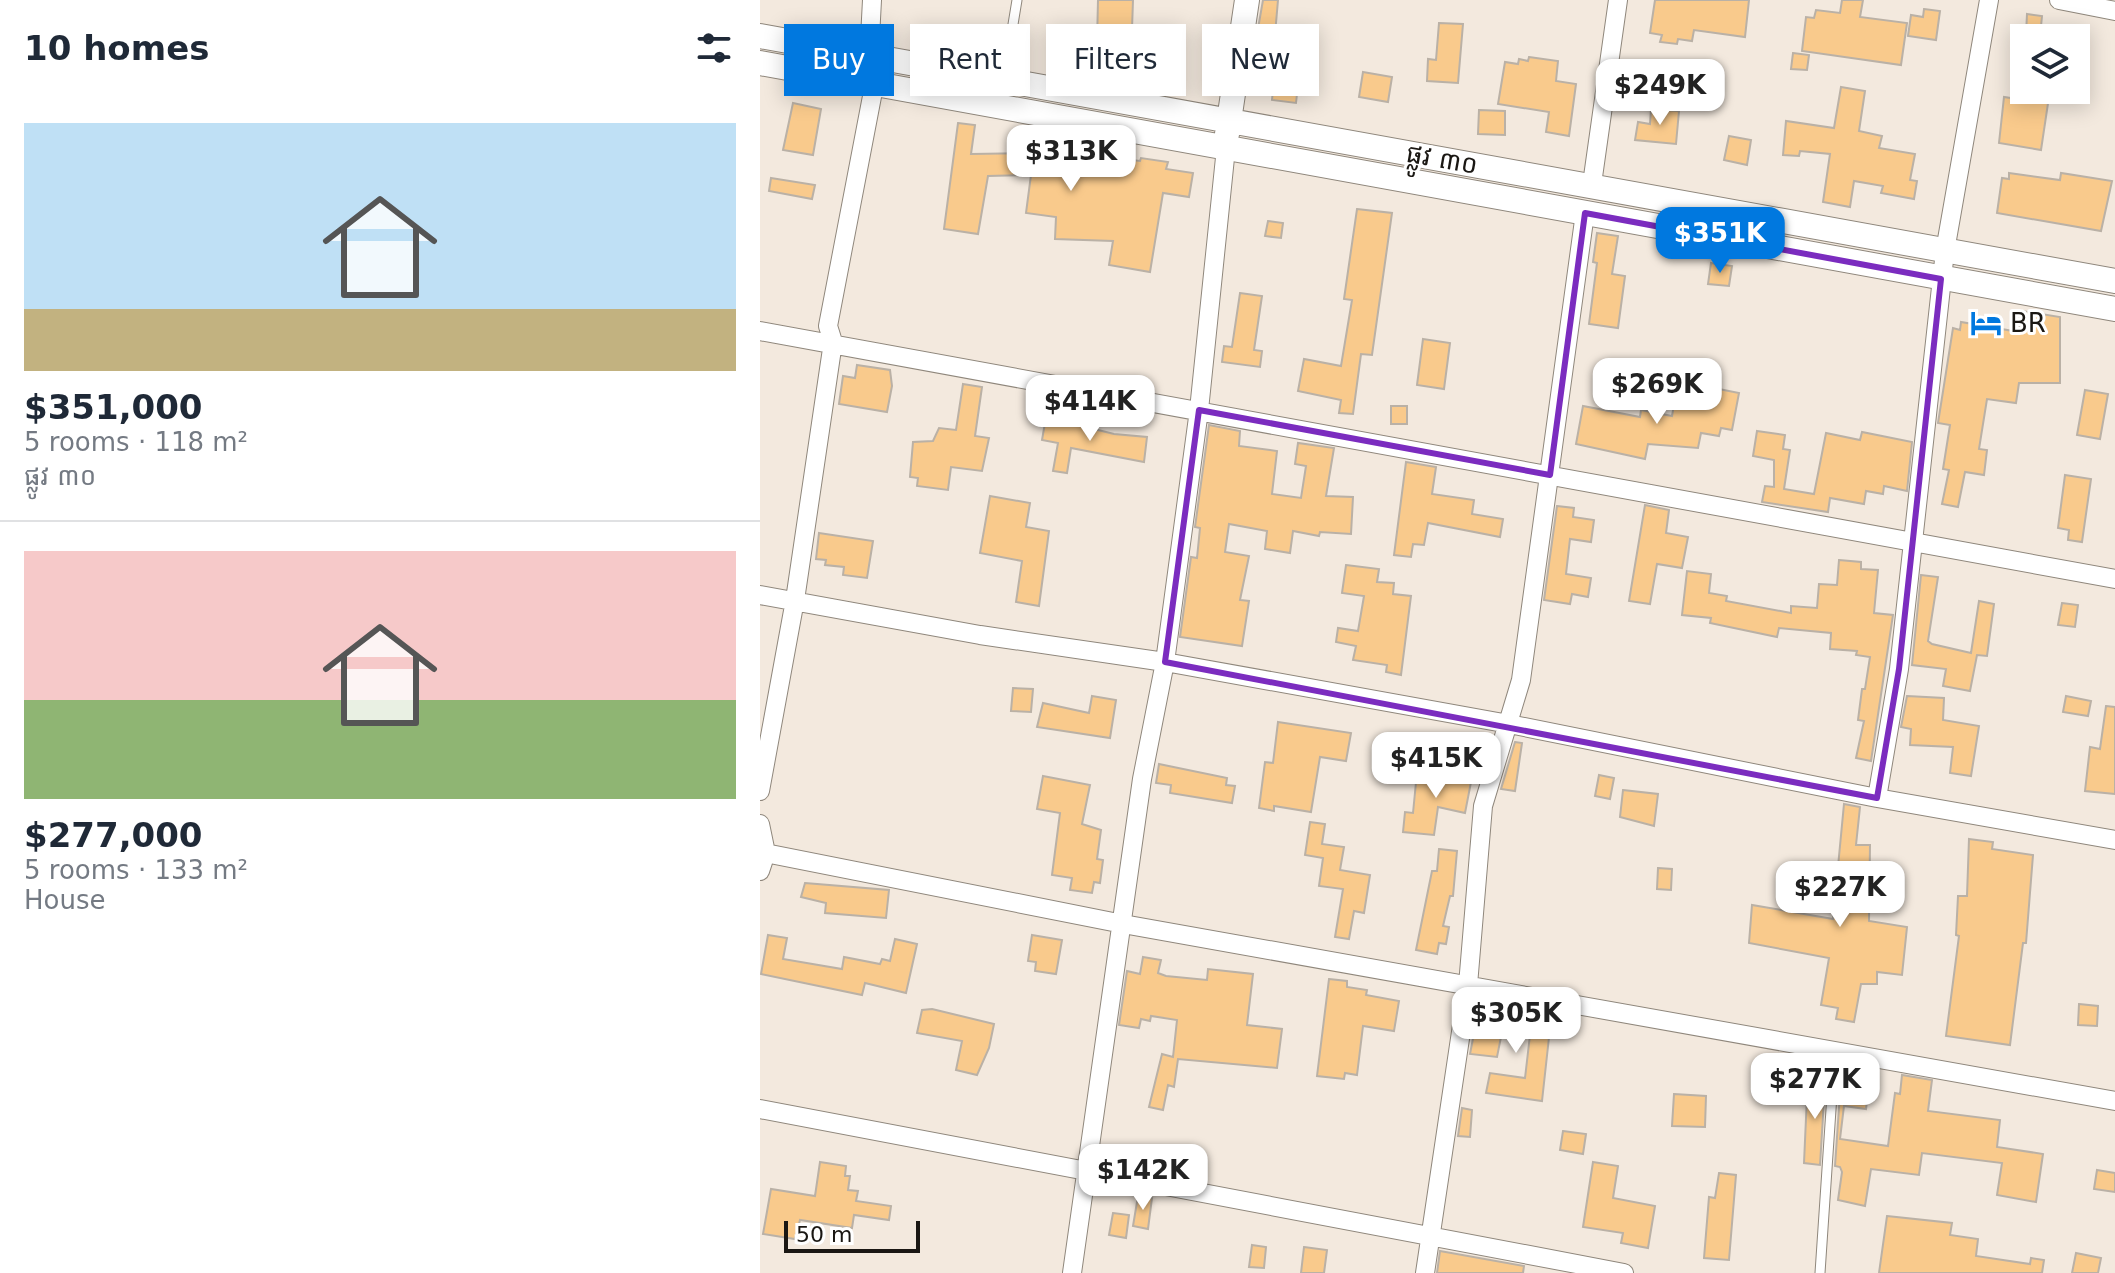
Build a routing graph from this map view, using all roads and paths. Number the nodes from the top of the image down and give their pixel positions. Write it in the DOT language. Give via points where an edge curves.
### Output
graph roads {
  1 [pos="872,0"];
  2 [pos="1017,0"];
  3 [pos="1247,0"];
  4 [pos="1618,0"];
  5 [pos="1989,0"];
  6 [pos="2059,0"];
  7 [pos="2115,11"];
  8 [pos="871,24"];
  9 [pos="1013,24"];
  10 [pos="760,36"];
  11 [pos="784,41"];
  12 [pos="760,63"];
  13 [pos="784,68"];
  14 [pos="1030,87"];
  15 [pos="894,90"];
  16 [pos="872,96"];
  17 [pos="1228,121"];
  18 [pos="1226,148"];
  19 [pos="1592,184"];
  20 [pos="1585,213"];
  21 [pos="1945,251"];
  22 [pos="1941,279"];
  23 [pos="2115,281"];
  24 [pos="2115,309"];
  25 [pos="760,331"];
  26 [pos="833,342"];
  27 [pos="1199,410"];
  28 [pos="1550,475"];
  29 [pos="1913,542"];
  30 [pos="2115,579"];
  31 [pos="760,595"];
  32 [pos="795,600"];
  33 [pos="1165,662"];
  34 [pos="1509,724"];
  35 [pos="760,791"];
  36 [pos="1877,798"];
  37 [pos="760,824"];
  38 [pos="2115,840"];
  39 [pos="763,852"];
  40 [pos="760,871"];
  41 [pos="1123,924"];
  42 [pos="1468,985"];
  43 [pos="1835,1050"];
  44 [pos="2115,1101"];
  45 [pos="760,1109"];
  46 [pos="1084,1172"];
  47 [pos="1430,1238"];
  48 [pos="1072,1273"];
  49 [pos="1425,1273"];
  50 [pos="1624,1273"];
  51 [pos="1820,1273"];
  1 -- 8 [label="street"];
  2 -- 9 [label="lane"];
  3 -- 17 [label="street"];
  4 -- 19 [label="street"];
  5 -- 21 [label="street"];
  6 -- 7 [label="street"];
  10 -- 11 [label="street, ផ្លូវ ៣០"];
  12 -- 13 [label="street, ផ្លូវ ៣០"];
  14 -- 17 [label="street, ផ្លូវ ៣០"];
  15 -- 18 [label="street, ផ្លូវ ៣០"];
  16 -- 26 [label="street" via="828,326"];
  17 -- 18 [label="street"];
  17 -- 19 [label="street, ផ្លូវ ៣០"];
  18 -- 20 [label="street, ផ្លូវ ៣០"];
  18 -- 27 [label="street"];
  19 -- 21 [label="street, ផ្លូវ ៣០"];
  20 -- 22 [label="street, ផ្លូវ ៣០"];
  20 -- 28 [label="street"];
  21 -- 22 [label="street"];
  21 -- 23 [label="street, ផ្លូវ ៣០"];
  22 -- 24 [label="street, ផ្លូវ ៣០"];
  22 -- 29 [label="street"];
  25 -- 26 [label="street"];
  26 -- 27 [label="street"];
  26 -- 32 [label="street"];
  27 -- 28 [label="street"];
  27 -- 33 [label="street"];
  28 -- 29 [label="street"];
  28 -- 34 [label="street" via="1521,680"];
  29 -- 30 [label="street"];
  29 -- 36 [label="street"];
  31 -- 32 [label="street"];
  32 -- 33 [label="street"];
  32 -- 35 [label="street"];
  33 -- 34 [label="street"];
  33 -- 41 [label="street" via="1142,779"];
  34 -- 36 [label="street"];
  34 -- 42 [label="street" via="1483,806"];
  36 -- 38 [label="street"];
  37 -- 39 [label="street"];
  39 -- 40 [label="street"];
  39 -- 41 [label="street"];
  41 -- 42 [label="street"];
  41 -- 46 [label="street"];
  42 -- 43 [label="street"];
  42 -- 47 [label="street"];
  43 -- 44 [label="street"];
  43 -- 51 [label="lane"];
  45 -- 46 [label="street"];
  46 -- 47 [label="street"];
  46 -- 48 [label="street"];
  47 -- 49 [label="street"];
  47 -- 50 [label="street"];
}
